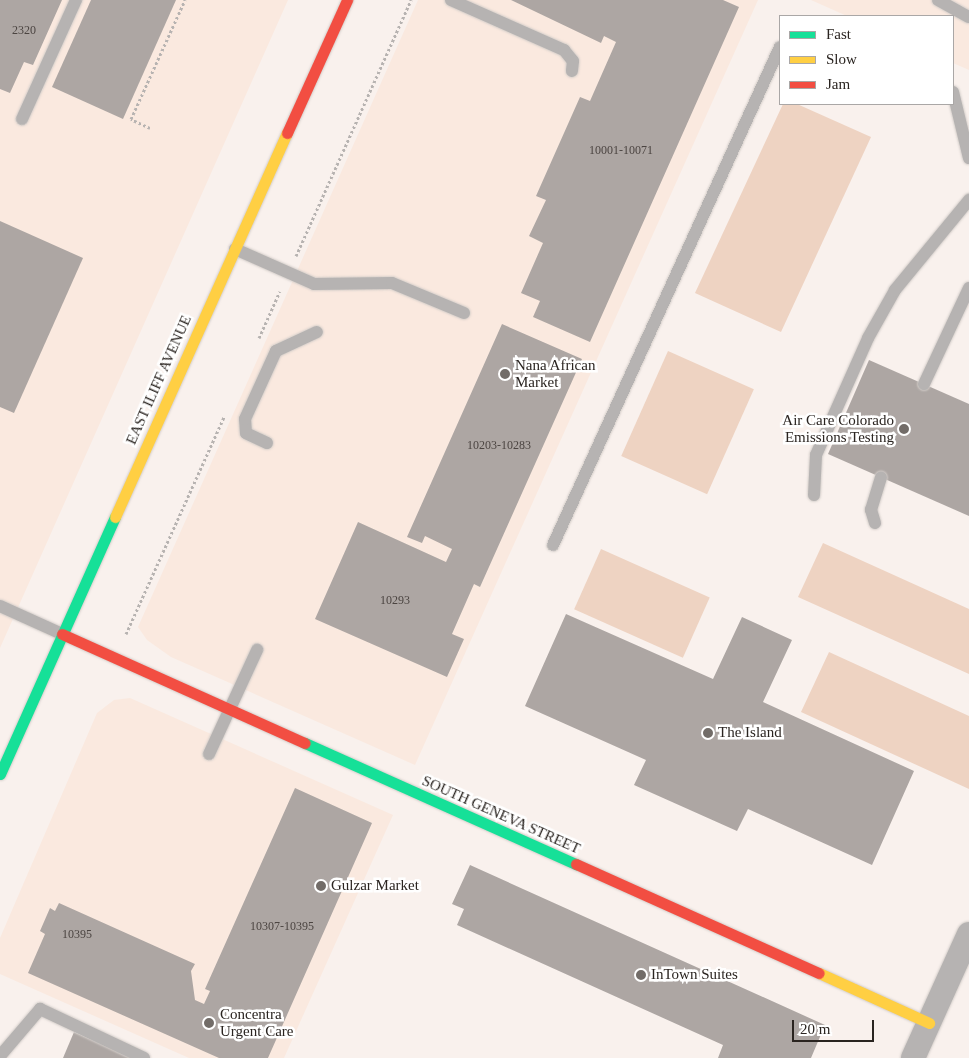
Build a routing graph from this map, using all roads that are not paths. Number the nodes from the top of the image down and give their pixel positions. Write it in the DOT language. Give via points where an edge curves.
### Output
graph roads {
  1 [pos="76,0"];
  2 [pos="346,0"];
  3 [pos="451,0"];
  4 [pos="938,0"];
  5 [pos="969,17"];
  6 [pos="779,50"];
  7 [pos="572,71"];
  8 [pos="954,96"];
  9 [pos="22,119"];
  10 [pos="969,158"];
  11 [pos="969,200"];
  12 [pos="235,249"];
  13 [pos="969,288"];
  14 [pos="464,313"];
  15 [pos="317,332"];
  16 [pos="924,384"];
  17 [pos="267,443"];
  18 [pos="881,478"];
  19 [pos="814,495"];
  20 [pos="875,523"];
  21 [pos="553,545"];
  22 [pos="0,606"];
  23 [pos="62,634"];
  24 [pos="257,650"];
  25 [pos="229,709"];
  26 [pos="209,754"];
  27 [pos="0,774"];
  28 [pos="969,934"];
  29 [pos="929,1023"];
  30 [pos="0,1056"];
  31 [pos="144,1058"];
  32 [pos="913,1058"];
  1 -- 9 [label="lane"];
  2 -- 12 [label="street, EAST ILIFF AVENUE"];
  3 -- 7 [label="lane" via="564,50 574,61"];
  4 -- 5 [label="lane"];
  6 -- 21 [label="lane"];
  8 -- 10 [label="lane"];
  11 -- 19 [label="lane" via="896,290 872,329 816,455"];
  12 -- 14 [label="lane" via="314,284 392,283"];
  12 -- 23 [label="street, EAST ILIFF AVENUE"];
  13 -- 16 [label="lane"];
  15 -- 17 [label="lane" via="276,351 245,419 246,433"];
  18 -- 20 [label="lane" via="871,510"];
  22 -- 23 [label="lane"];
  23 -- 25 [label="street, SOUTH GENEVA STREET"];
  23 -- 27 [label="street, EAST ILIFF AVENUE"];
  24 -- 25 [label="lane"];
  25 -- 26 [label="lane"];
  25 -- 29 [label="street, SOUTH GENEVA STREET"];
  28 -- 29 [label="street"];
  29 -- 32 [label="street"];
  30 -- 31 [label="lane" via="40,1009"];
}
